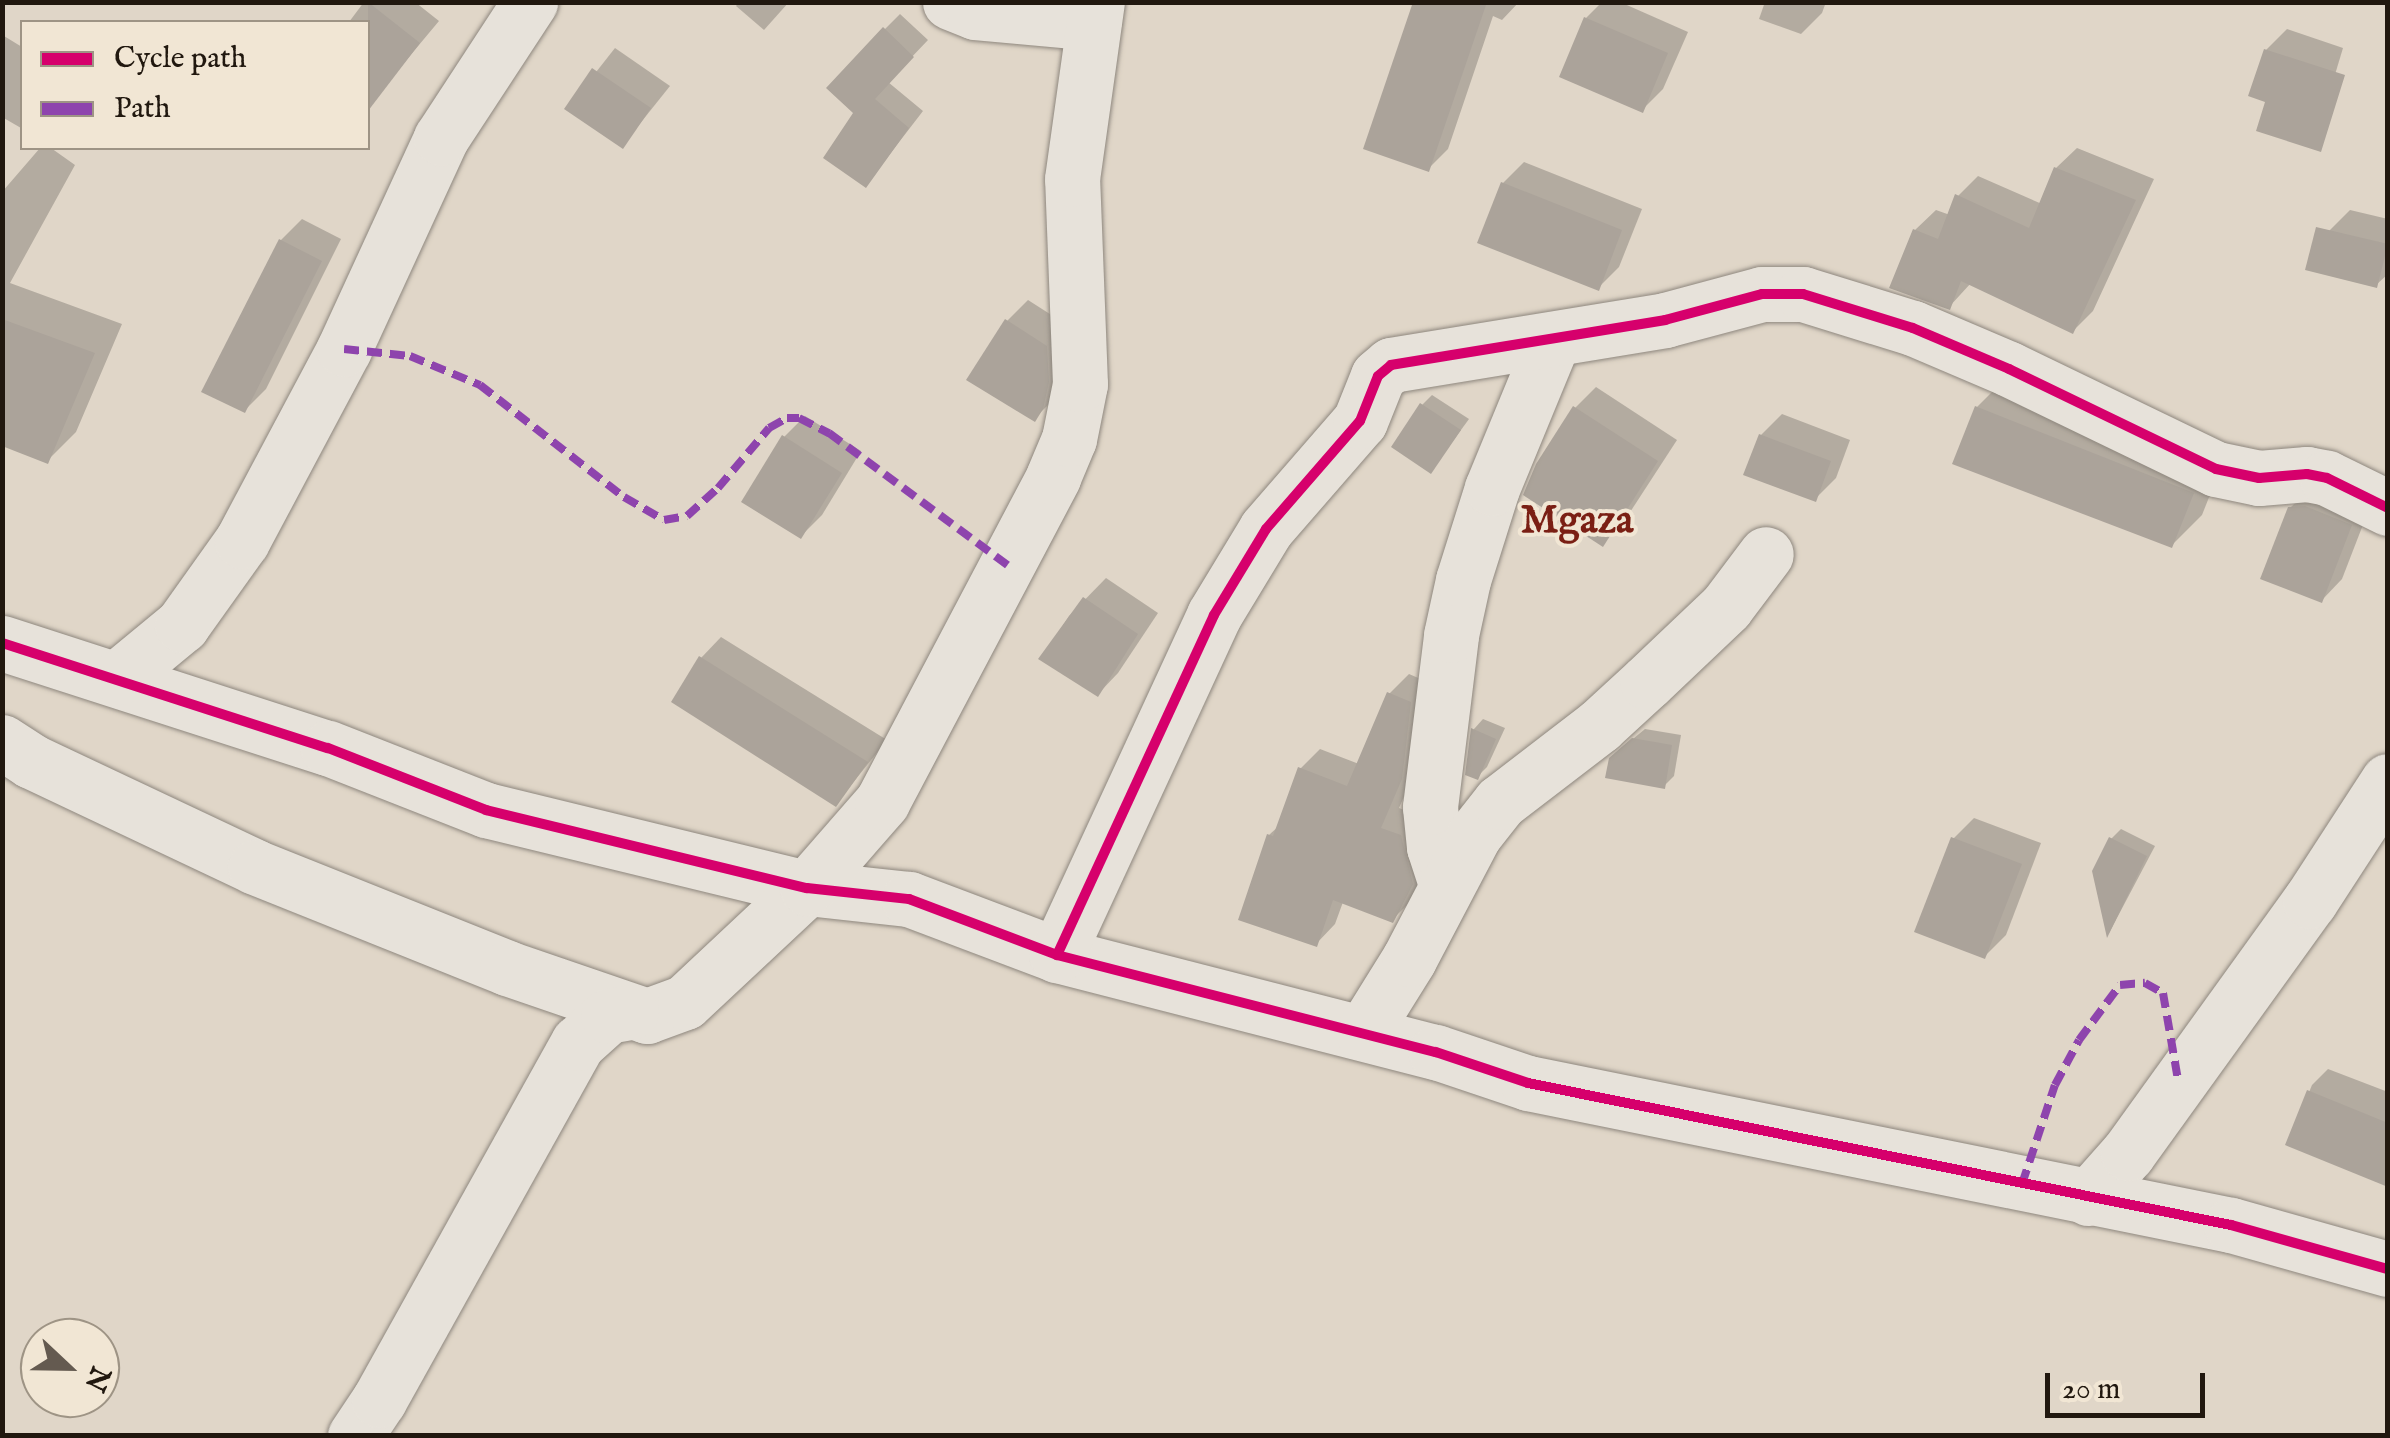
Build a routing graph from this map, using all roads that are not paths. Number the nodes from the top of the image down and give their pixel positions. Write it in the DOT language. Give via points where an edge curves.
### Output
graph roads {
  1 [pos="530,2"];
  2 [pos="950,2"];
  3 [pos="1095,13"];
  4 [pos="1553,340"];
  5 [pos="2388,508"];
  6 [pos="1766,554"];
  7 [pos="2,643"];
  8 [pos="119,677"];
  9 [pos="2,742"];
  10 [pos="2388,781"];
  11 [pos="1446,884"];
  12 [pos="807,888"];
  13 [pos="1057,956"];
  14 [pos="631,1012"];
  15 [pos="1362,1033"];
  16 [pos="2088,1198"];
  17 [pos="2388,1269"];
  18 [pos="355,1436"];
  1 -- 8 [label="street" via="441,138 344,349 242,541 182,625"];
  2 -- 3 [label="street" via="975,12"];
  3 -- 12 [label="street" via="1072,179 1080,384 1069,439 1038,513 882,802"];
  4 -- 5 [label="street" via="1762,294 1803,294 1913,328 2010,369 2216,469 2260,478 2327,478"];
  4 -- 11 [label="street" via="1492,488 1451,635 1430,806"];
  4 -- 13 [label="street" via="1420,356 1382,370 1360,422 1266,529 1214,616"];
  6 -- 11 [label="street" via="1726,607 1647,682 1500,802"];
  7 -- 8 [label="street"];
  8 -- 12 [label="street" via="486,810"];
  9 -- 14 [label="street" via="255,867"];
  10 -- 16 [label="street" via="2310,902"];
  11 -- 15 [label="street"];
  12 -- 13 [label="street" via="909,899"];
  12 -- 14 [label="street" via="686,1002 663,1013"];
  13 -- 15 [label="street"];
  14 -- 18 [label="street" via="608,1016 578,1043"];
  15 -- 16 [label="street" via="1528,1083"];
  16 -- 17 [label="street" via="2231,1225"];
}
